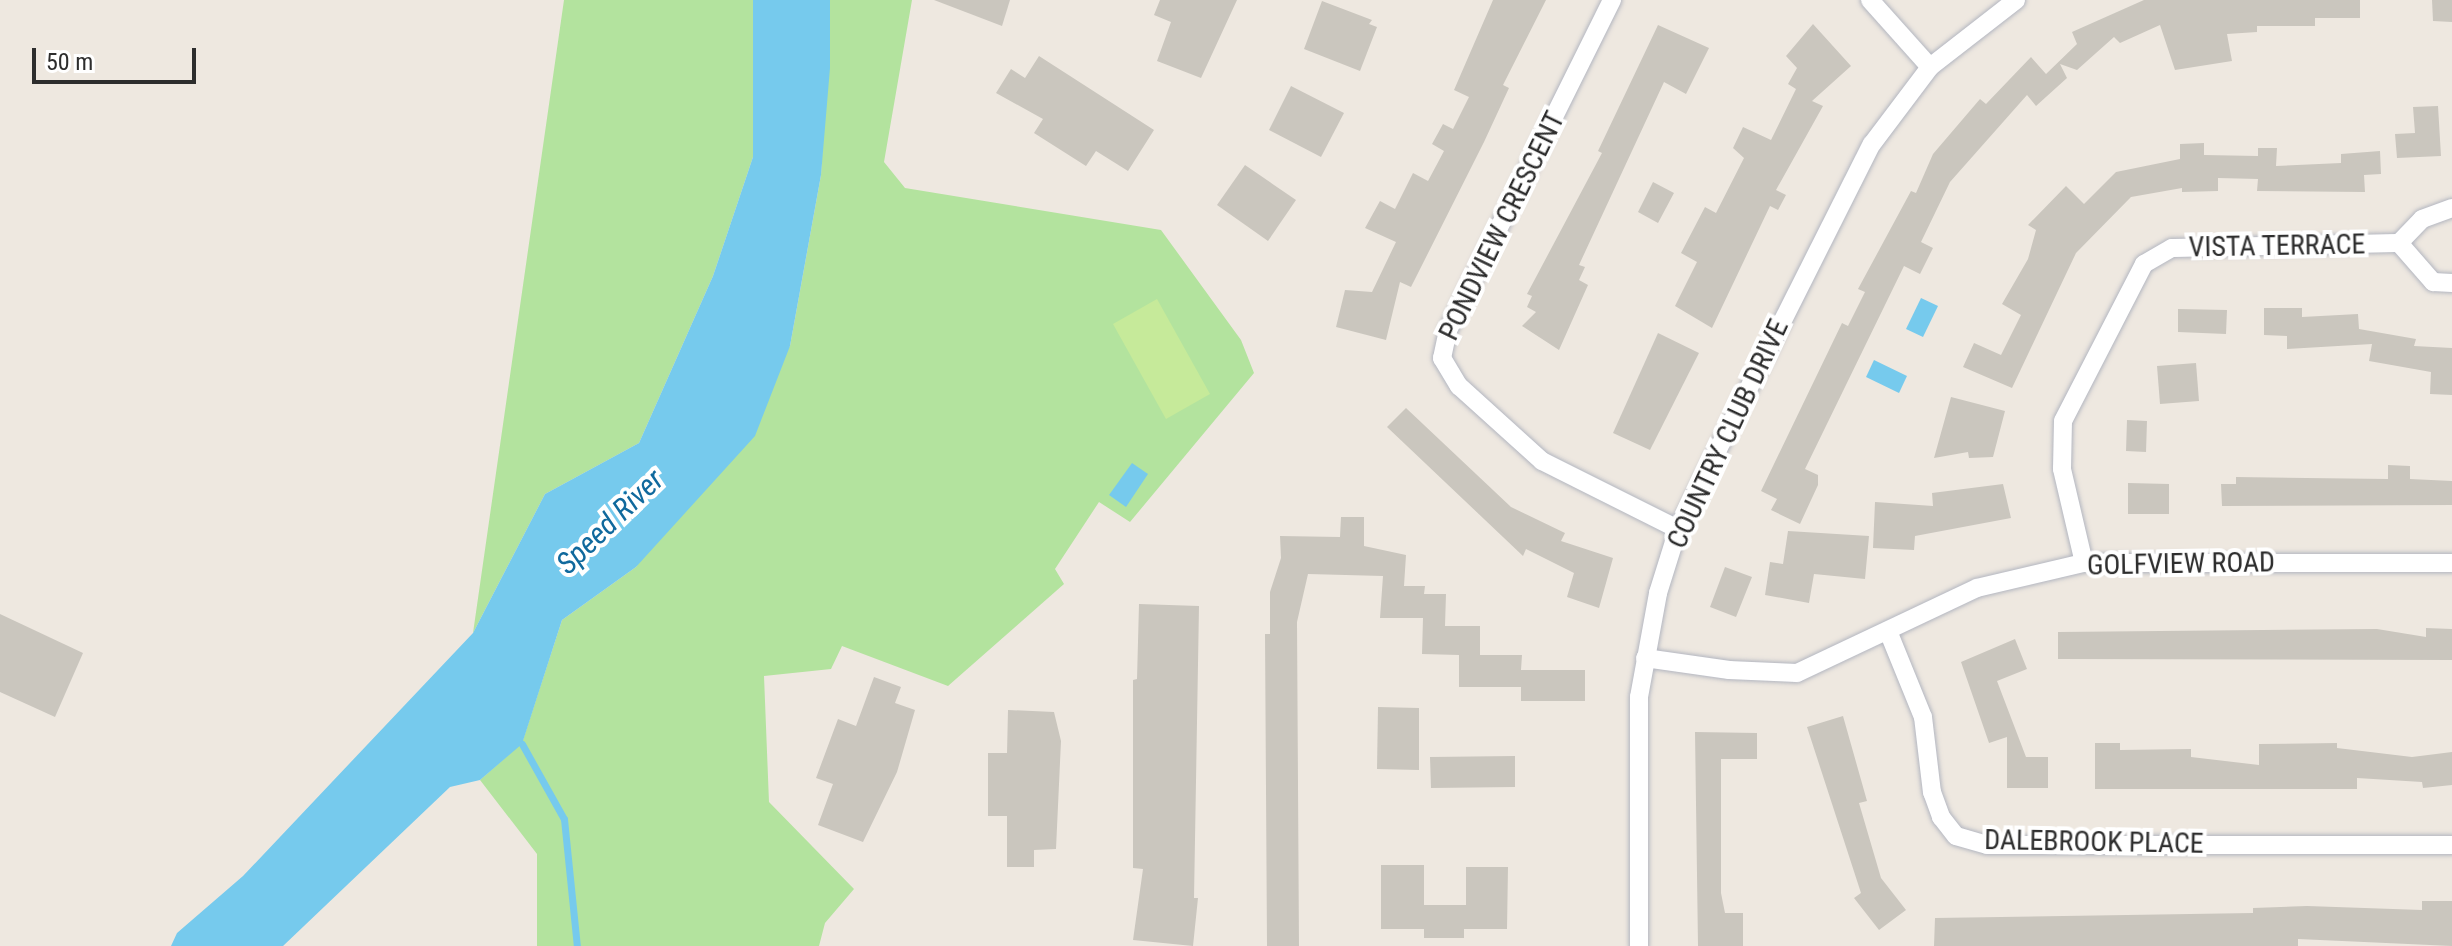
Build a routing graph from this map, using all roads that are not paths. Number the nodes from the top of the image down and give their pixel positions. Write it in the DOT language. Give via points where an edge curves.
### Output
graph roads {
  1 [pos="1612,0"];
  2 [pos="1870,0"];
  3 [pos="2016,0"];
  4 [pos="1930,67"];
  5 [pos="2452,208"];
  6 [pos="2399,243"];
  7 [pos="2452,283"];
  8 [pos="1678,529"];
  9 [pos="2084,563"];
  10 [pos="2452,563"];
  11 [pos="1888,631"];
  12 [pos="1645,658"];
  13 [pos="2452,845"];
  14 [pos="1639,946"];
  1 -- 8 [label="street, PONDVIEW CRESCENT" via="1448,330 1442,358 1459,386 1542,461"];
  2 -- 4 [label="street"];
  3 -- 4 [label="street, COUNTRY CLUB DRIVE"];
  4 -- 8 [label="street, COUNTRY CLUB DRIVE" via="1852,176"];
  5 -- 6 [label="street" via="2422,219"];
  6 -- 7 [label="street" via="2433,282"];
  6 -- 9 [label="street, VISTA TERRACE" via="2172,248 2144,264 2063,421 2062,469"];
  8 -- 12 [label="street, COUNTRY CLUB DRIVE"];
  9 -- 10 [label="street, GOLFVIEW ROAD"];
  9 -- 11 [label="street, GOLFVIEW ROAD" via="1977,588"];
  11 -- 12 [label="street, GOLFVIEW ROAD" via="1797,673"];
  11 -- 13 [label="street, DALEBROOK PLACE" via="1923,717 1932,792 1956,836 1987,845"];
  12 -- 14 [label="street, COUNTRY CLUB DRIVE" via="1637,736"];
}
